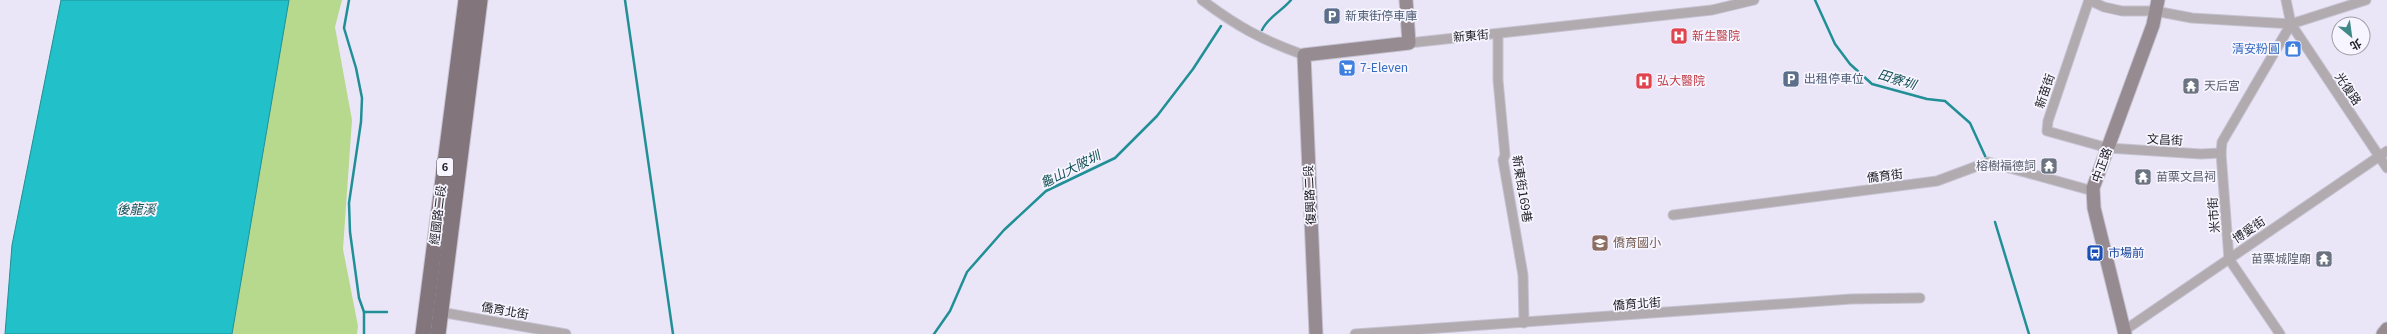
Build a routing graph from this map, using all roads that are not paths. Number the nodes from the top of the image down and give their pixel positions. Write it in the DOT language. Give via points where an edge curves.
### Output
graph roads {
  1 [pos="466,0"];
  2 [pos="480,0"];
  3 [pos="1202,0"];
  4 [pos="1406,0"];
  5 [pos="1754,0"];
  6 [pos="2089,0"];
  7 [pos="2286,0"];
  8 [pos="2366,0"];
  9 [pos="2156,5"];
  10 [pos="2291,24"];
  11 [pos="1498,34"];
  12 [pos="1409,43"];
  13 [pos="1304,55"];
  14 [pos="2108,148"];
  15 [pos="2387,151"];
  16 [pos="2221,153"];
  17 [pos="2379,156"];
  18 [pos="2387,168"];
  19 [pos="2093,191"];
  20 [pos="1673,215"];
  21 [pos="2229,259"];
  22 [pos="1920,298"];
  23 [pos="440,312"];
  24 [pos="1524,323"];
  25 [pos="2387,329"];
  26 [pos="2125,332"];
  27 [pos="423,334"];
  28 [pos="438,334"];
  29 [pos="566,334"];
  30 [pos="1316,334"];
  31 [pos="1354,334"];
  32 [pos="2280,334"];
  33 [pos="2383,334"];
  1 -- 27 [label="main road, 經國路二段 / 6"];
  2 -- 23 [label="main road, 經國路二段 / 6"];
  3 -- 13 [label="street, 新東街" via="1216,12 1254,35"];
  4 -- 12 [label="street"];
  5 -- 11 [label="street, 新東街" via="1712,10"];
  6 -- 9 [label="street" via="2122,11"];
  6 -- 14 [label="street, 新苗街" via="2048,121 2047,131"];
  7 -- 10 [label="street, 光復路"];
  8 -- 10 [label="street"];
  9 -- 10 [label="street" via="2192,18"];
  9 -- 14 [label="street, 中正路" via="2153,25"];
  10 -- 16 [label="street, 米市街" via="2222,142"];
  10 -- 17 [label="street, 光復路"];
  11 -- 12 [label="street, 新東街"];
  11 -- 24 [label="street, 新東街169巷" via="1498,80 1505,155 1503,160 1523,275"];
  12 -- 13 [label="street, 新東街"];
  13 -- 30 [label="street, 復興路二段"];
  14 -- 16 [label="street, 文昌街"];
  14 -- 19 [label="street, 中正路"];
  15 -- 17 [label="street, 博愛街"];
  16 -- 21 [label="street, 米市街"];
  17 -- 18 [label="street, 光復路"];
  17 -- 21 [label="street, 博愛街"];
  19 -- 20 [label="street, 僑育街" via="1988,162 1937,182"];
  19 -- 26 [label="street, 中正路" via="2096,218"];
  21 -- 26 [label="street, 博愛街"];
  21 -- 32 [label="street, 米市街"];
  22 -- 24 [label="street, 僑育北街" via="1851,299"];
  23 -- 28 [label="main road, 經國路二段 / 6"];
  23 -- 29 [label="street, 僑育北街"];
  24 -- 31 [label="street, 僑育北街"];
  25 -- 33 [label="street"];
}
